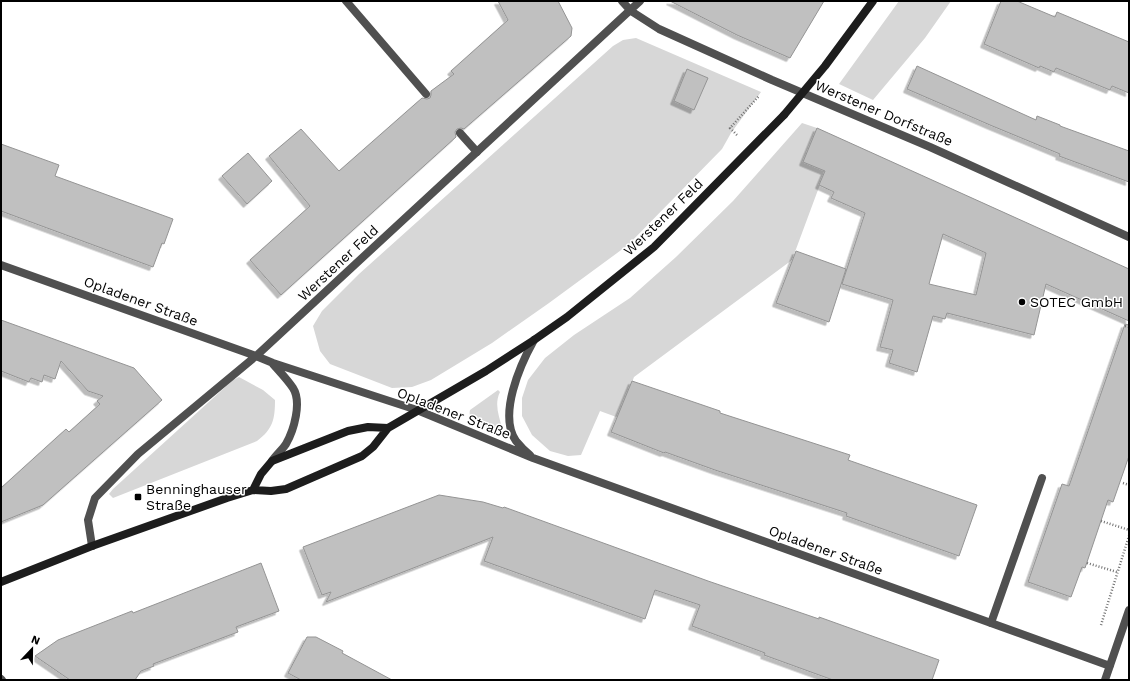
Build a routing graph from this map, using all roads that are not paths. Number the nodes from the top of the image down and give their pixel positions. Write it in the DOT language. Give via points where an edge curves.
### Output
graph roads {
  1 [pos="346,1"];
  2 [pos="622,1"];
  3 [pos="640,1"];
  4 [pos="873,1"];
  5 [pos="631,11"];
  6 [pos="426,94"];
  7 [pos="460,133"];
  8 [pos="477,152"];
  9 [pos="1129,237"];
  10 [pos="1,265"];
  11 [pos="534,340"];
  12 [pos="256,356"];
  13 [pos="273,363"];
  14 [pos="417,410"];
  15 [pos="388,428"];
  16 [pos="533,458"];
  17 [pos="272,461"];
  18 [pos="1042,478"];
  19 [pos="253,490"];
  20 [pos="92,546"];
  21 [pos="1,582"];
  22 [pos="1129,610"];
  23 [pos="990,623"];
  24 [pos="1110,666"];
  25 [pos="1105,680"];
  1 -- 6 [label="street"];
  2 -- 5 [label="street, Werstener Dorfstraße"];
  3 -- 5 [label="street"];
  4 -- 11 [label="main road, Werstener Feld, bridge" via="784,115 654,247 567,317"];
  5 -- 8 [label="street, Werstener Feld"];
  5 -- 9 [label="street, Werstener Dorfstraße" via="659,29"];
  7 -- 8 [label="street"];
  8 -- 12 [label="street, Werstener Feld"];
  10 -- 12 [label="street, Opladener Straße"];
  11 -- 14 [label="main road, Werstener Feld"];
  11 -- 16 [label="street, Opladener Straße" via="515,382 510,424 516,441"];
  12 -- 13 [label="street, Opladener Straße"];
  12 -- 20 [label="street, Werstener Feld" via="138,454 95,498 88,520"];
  13 -- 14 [label="street, Opladener Straße"];
  13 -- 17 [label="street, Opladener Straße" via="294,389 297,405 290,434"];
  14 -- 15 [label="main road, Werstener Feld"];
  14 -- 16 [label="street, Opladener Straße"];
  15 -- 17 [label="main road" via="368,427 348,431"];
  15 -- 19 [label="main road, Werstener Feld" via="373,447 348,463 286,489"];
  16 -- 23 [label="street, Opladener Straße"];
  17 -- 19 [label="main road" via="261,474"];
  18 -- 23 [label="street"];
  19 -- 20 [label="main road, Werstener Feld"];
  20 -- 21 [label="main road, Werstener Feld"];
  22 -- 24 [label="street"];
  23 -- 24 [label="street, Opladener Straße"];
  24 -- 25 [label="street"];
}
